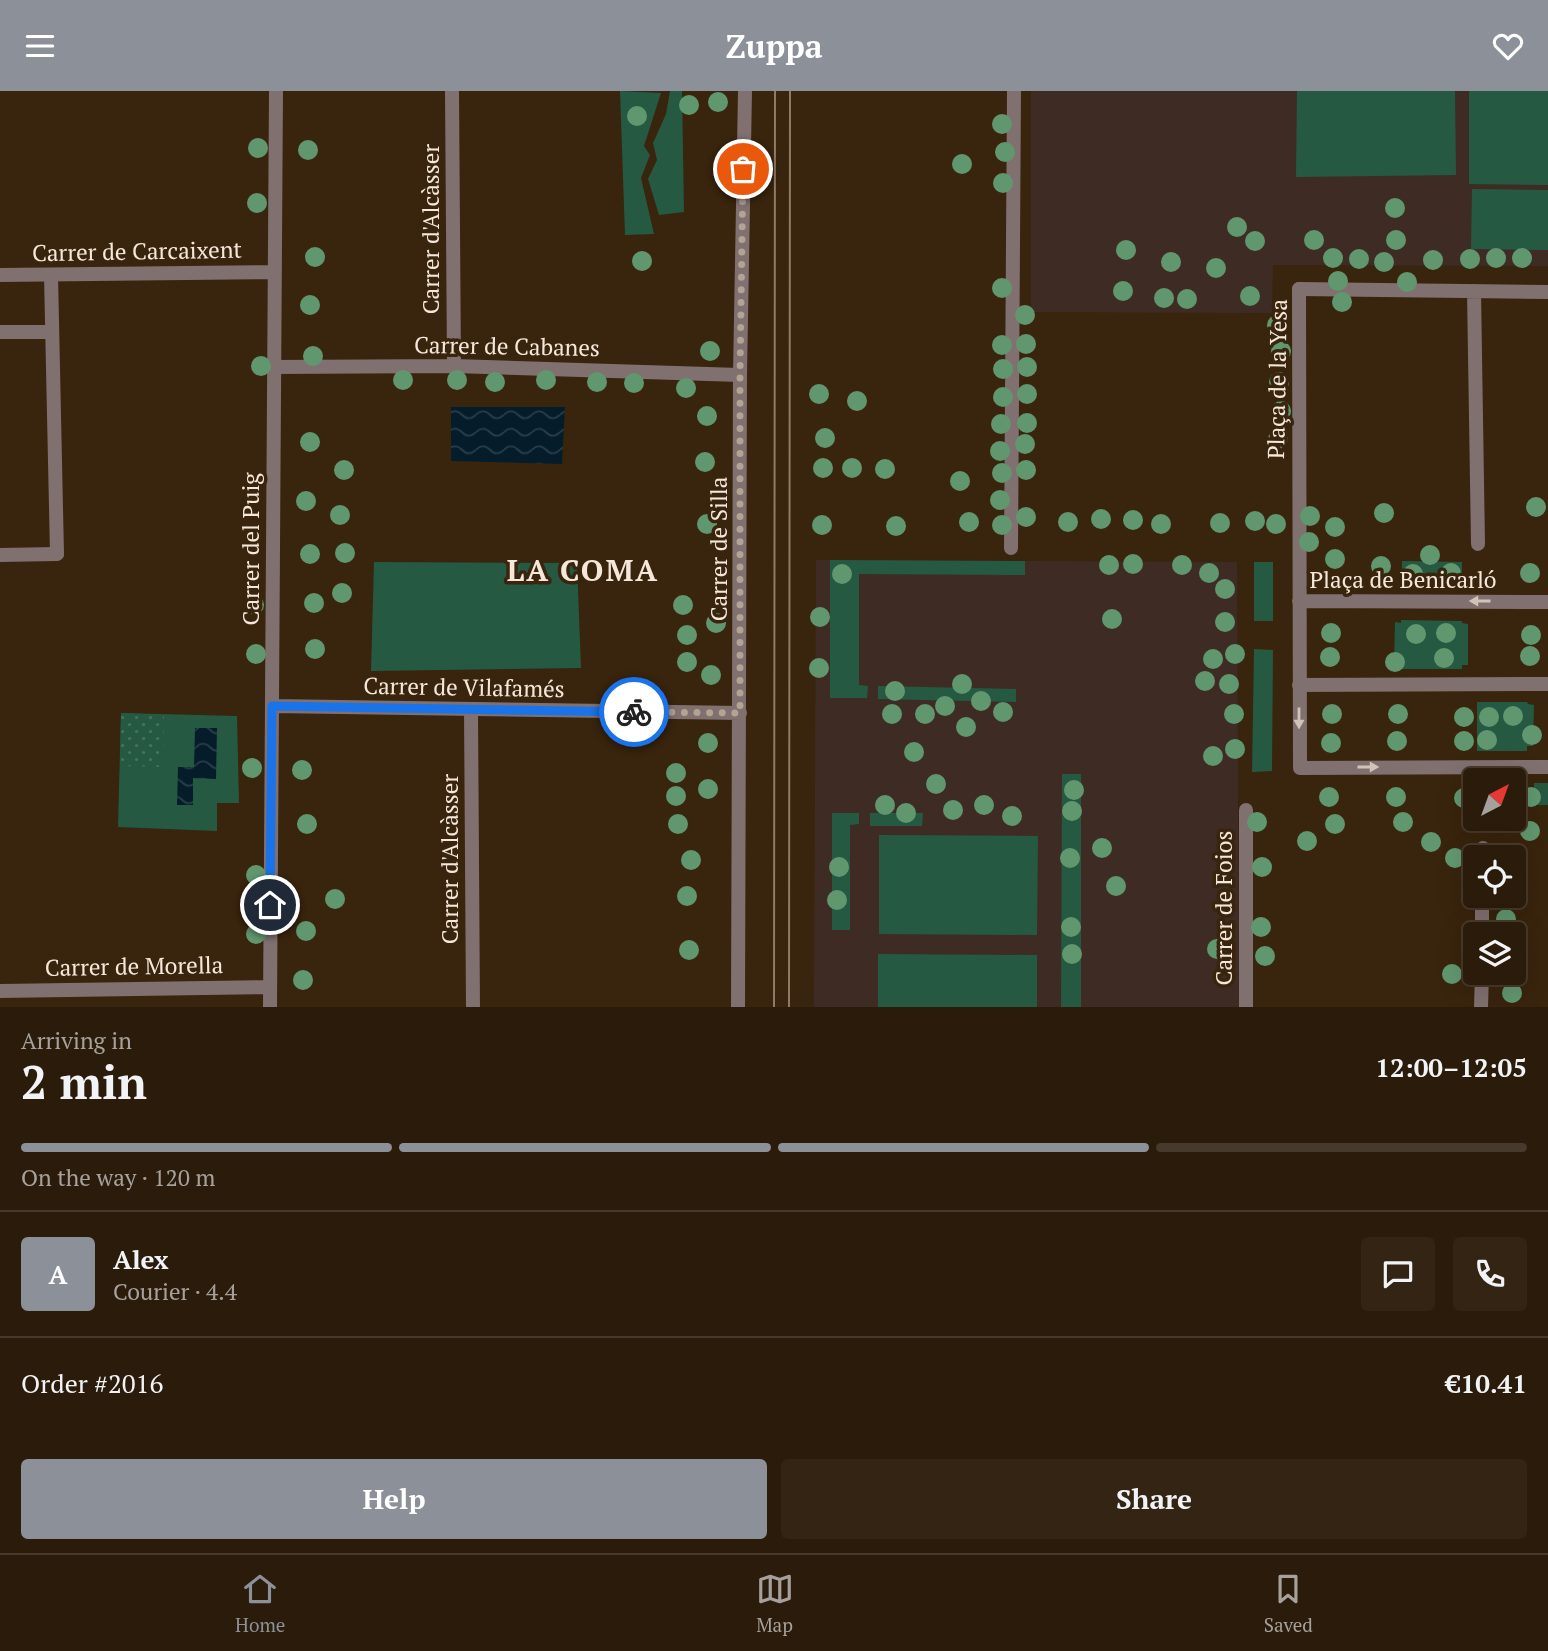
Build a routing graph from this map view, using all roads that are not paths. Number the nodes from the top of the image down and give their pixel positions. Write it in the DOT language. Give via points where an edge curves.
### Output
graph roads {
  1 [pos="276,91"];
  2 [pos="452,91"];
  3 [pos="745,91"];
  4 [pos="1014,91"];
  5 [pos="274,272"];
  6 [pos="0,275"];
  7 [pos="51,275"];
  8 [pos="1474,291"];
  9 [pos="1548,292"];
  10 [pos="0,332"];
  11 [pos="52,333"];
  12 [pos="454,366"];
  13 [pos="274,367"];
  14 [pos="740,375"];
  15 [pos="1478,544"];
  16 [pos="1011,548"];
  17 [pos="0,555"];
  18 [pos="1299,601"];
  19 [pos="1548,601"];
  20 [pos="1548,684"];
  21 [pos="1299,685"];
  22 [pos="272,706"];
  23 [pos="471,710"];
  24 [pos="740,713"];
  25 [pos="1548,767"];
  26 [pos="1246,810"];
  27 [pos="1482,985"];
  28 [pos="270,987"];
  29 [pos="0,991"];
  30 [pos="270,1007"];
  31 [pos="473,1007"];
  32 [pos="738,1007"];
  33 [pos="1246,1007"];
  34 [pos="1482,1007"];
  1 -- 5 [label="street, Carrer del Puig"];
  2 -- 12 [label="street, Carrer d'Alcàsser"];
  3 -- 14 [label="street, Carrer de Silla"];
  4 -- 16 [label="street"];
  5 -- 7 [label="street, Carrer de Carcaixent"];
  5 -- 13 [label="street, Carrer del Puig"];
  6 -- 7 [label="street, Carrer de Carcaixent"];
  7 -- 11 [label="street"];
  8 -- 9 [label="street, Plaça de la Yesa"];
  8 -- 15 [label="street"];
  8 -- 18 [label="street, Plaça de la Yesa" via="1299,289"];
  10 -- 11 [label="street"];
  11 -- 17 [label="street" via="57,554"];
  12 -- 13 [label="street, Carrer de Cabanes"];
  12 -- 14 [label="street, Carrer de Cabanes"];
  13 -- 22 [label="street, Carrer del Puig"];
  14 -- 24 [label="street, Carrer de Silla"];
  19 -- 18 [label="street, Plaça de Benicarló, one-way"];
  18 -- 21 [label="street, Plaça de Benicarló"];
  20 -- 21 [label="street"];
  21 -- 25 [label="street, Plaça de Benicarló, one-way" via="1300,768"];
  22 -- 23 [label="street, Carrer de Vilafamés"];
  22 -- 28 [label="street, Carrer del Puig"];
  23 -- 24 [label="street, Carrer de Vilafamés"];
  23 -- 31 [label="street, Carrer d'Alcàsser"];
  24 -- 32 [label="street, Carrer de Silla"];
  26 -- 33 [label="street, Carrer de Foios"];
  27 -- 34 [label="street"];
  28 -- 29 [label="street, Carrer de Morella"];
  28 -- 30 [label="street, Carrer del Puig"];
}
